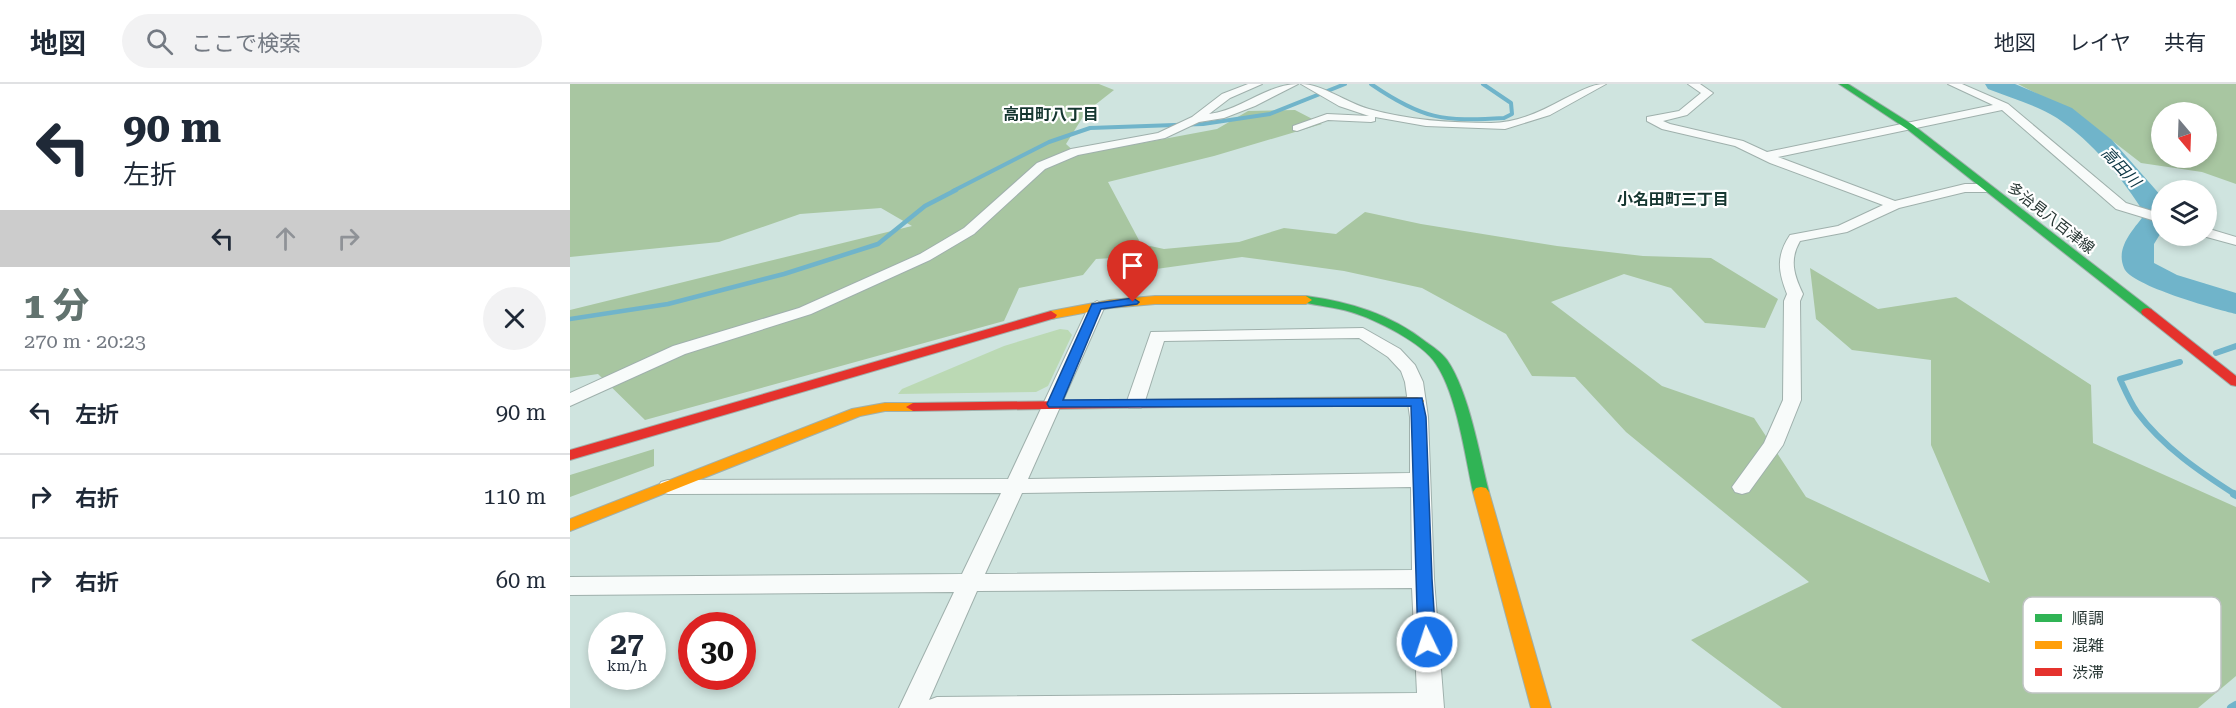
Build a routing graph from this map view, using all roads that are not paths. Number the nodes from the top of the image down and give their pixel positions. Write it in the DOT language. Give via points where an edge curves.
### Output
graph roads {
  1 [pos="1257,84"];
  2 [pos="1293,84"];
  3 [pos="1306,84"];
  4 [pos="1601,84"];
  5 [pos="1693,84"];
  6 [pos="1843,84"];
  7 [pos="1953,84"];
  8 [pos="2004,106"];
  9 [pos="1400,118"];
  10 [pos="1190,123"];
  11 [pos="1910,127"];
  12 [pos="1297,128"];
  13 [pos="1766,156"];
  14 [pos="1986,188"];
  15 [pos="1893,205"];
  16 [pos="2151,216"];
  17 [pos="2217,235"];
  18 [pos="2236,241"];
  19 [pos="1097,306"];
  20 [pos="2236,382"];
  21 [pos="570,400"];
  22 [pos="1417,401"];
  23 [pos="1054,404"];
  24 [pos="1135,404"];
  25 [pos="570,455"];
  26 [pos="1422,480"];
  27 [pos="1014,486"];
  28 [pos="662,487"];
  29 [pos="1742,487"];
  30 [pos="570,525"];
  31 [pos="1423,579"];
  32 [pos="967,584"];
  33 [pos="570,586"];
  34 [pos="1431,706"];
  35 [pos="912,708"];
  36 [pos="937,708"];
  37 [pos="1540,708"];
  1 -- 10 [label="street" via="1226,96"];
  2 -- 10 [label="street" via="1220,116"];
  3 -- 9 [label="street" via="1366,112"];
  4 -- 9 [label="street" via="1560,106 1508,125 1453,125"];
  5 -- 13 [label="street" via="1708,93 1695,106 1683,115 1651,119 1666,128 1739,143"];
  6 -- 11 [label="street, 多治見八百津線"];
  7 -- 8 [label="street"];
  8 -- 11 [label="street"];
  8 -- 16 [label="street" via="2121,206"];
  9 -- 12 [label="street" via="1327,117"];
  10 -- 21 [label="street" via="1161,136 1051,160 969,231 925,257 805,311 679,350"];
  11 -- 13 [label="street"];
  11 -- 14 [label="street, 多治見八百津線"];
  13 -- 15 [label="street"];
  14 -- 15 [label="street" via="1965,188"];
  14 -- 20 [label="street, 多治見八百津線"];
  15 -- 29 [label="street" via="1842,229 1795,238 1786,251 1785,271 1796,294 1792,301 1792,400 1773,445"];
  17 -- 18 [label="street"];
  19 -- 23 [label="street"];
  19 -- 25 [label="street" via="1051,315"];
  19 -- 37 [label="street" via="1155,300 1327,302 1371,313 1412,336 1441,362 1452,386"];
  22 -- 24 [label="street"];
  22 -- 24 [label="street" via="1409,369 1394,353 1363,333 1157,336"];
  22 -- 26 [label="street"];
  23 -- 24 [label="street"];
  23 -- 27 [label="street"];
  23 -- 28 [label="street" via="913,406 857,412"];
  26 -- 27 [label="street"];
  26 -- 31 [label="street"];
  27 -- 28 [label="street"];
  27 -- 32 [label="street"];
  28 -- 30 [label="street"];
  31 -- 32 [label="street"];
  31 -- 34 [label="street"];
  32 -- 33 [label="street"];
  32 -- 35 [label="street"];
  34 -- 36 [label="street"];
}
